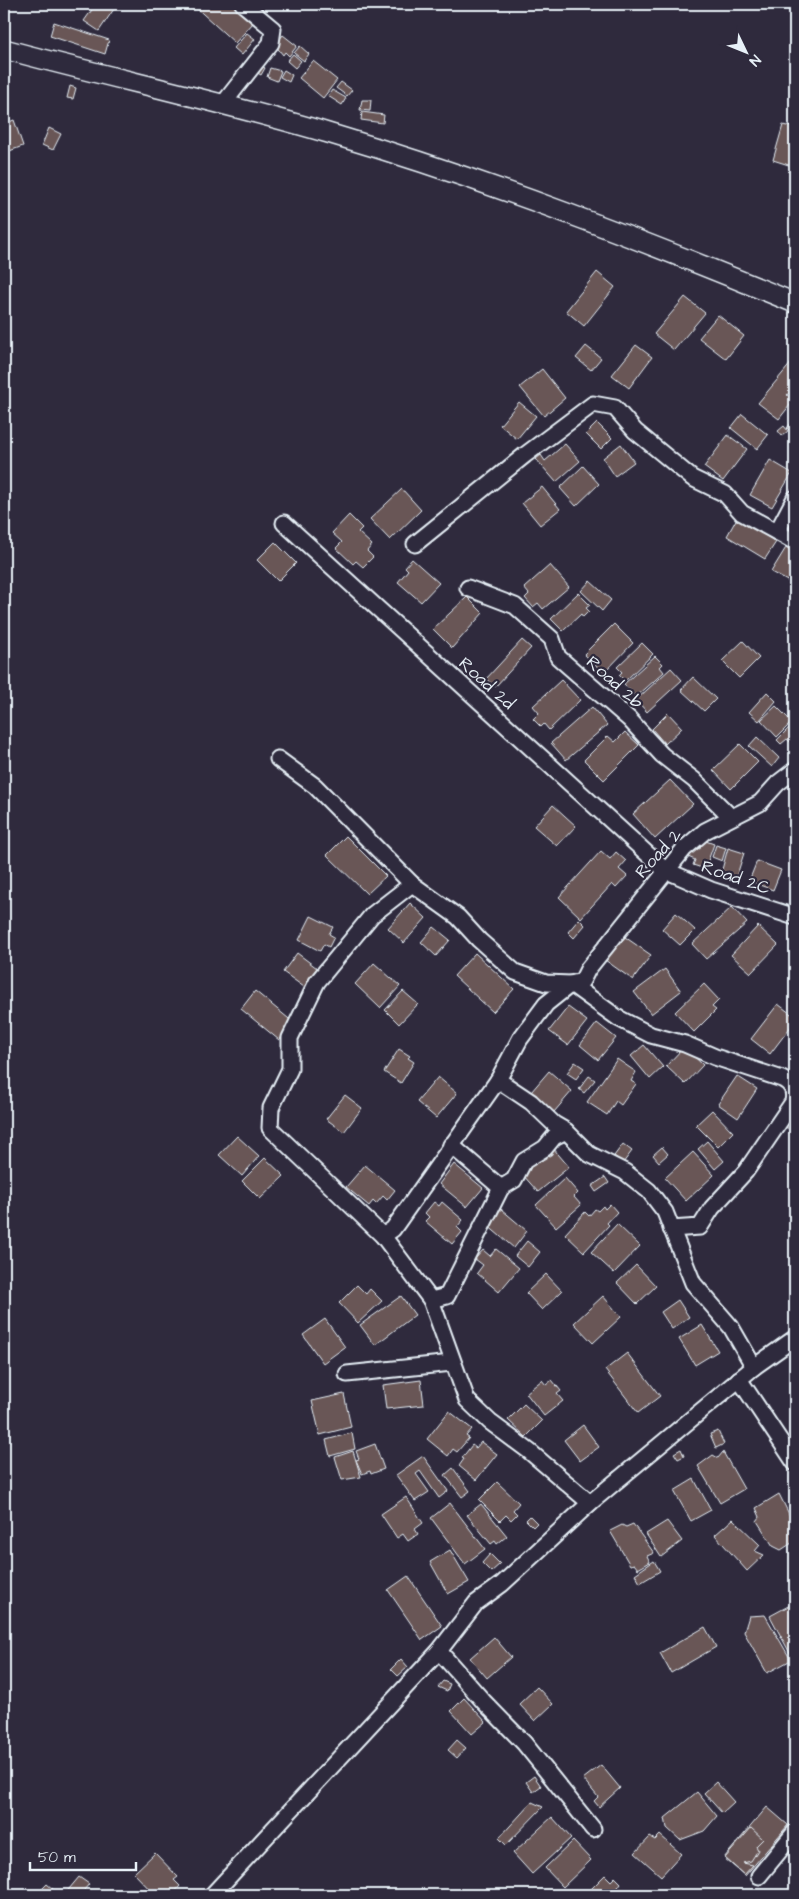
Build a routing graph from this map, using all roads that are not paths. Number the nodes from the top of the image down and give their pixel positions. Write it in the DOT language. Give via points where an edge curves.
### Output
graph roads {
  1 [pos="243,4"];
  2 [pos="4,48"];
  3 [pos="223,104"];
  4 [pos="795,303"];
  5 [pos="795,498"];
  6 [pos="284,522"];
  7 [pos="777,532"];
  8 [pos="795,542"];
  9 [pos="415,544"];
  10 [pos="468,588"];
  11 [pos="278,759"];
  12 [pos="795,770"];
  13 [pos="731,817"];
  14 [pos="665,870"];
  15 [pos="412,884"];
  16 [pos="795,918"];
  17 [pos="571,984"];
  18 [pos="498,1080"];
  19 [pos="566,1131"];
  20 [pos="451,1145"];
  21 [pos="501,1188"];
  22 [pos="671,1229"];
  23 [pos="383,1236"];
  24 [pos="432,1300"];
  25 [pos="795,1338"];
  26 [pos="452,1363"];
  27 [pos="754,1367"];
  28 [pos="347,1374"];
  29 [pos="738,1380"];
  30 [pos="795,1464"];
  31 [pos="590,1503"];
  32 [pos="440,1651"];
  33 [pos="593,1829"];
  34 [pos="795,1832"];
  35 [pos="759,1876"];
  36 [pos="212,1895"];
  1 -- 3 [label="street" via="274,29 273,37"];
  2 -- 3 [label="street"];
  3 -- 4 [label="street" via="329,133 529,200 634,237"];
  5 -- 7 [label="street"];
  6 -- 14 [label="street, Road 2d"];
  7 -- 8 [label="street"];
  7 -- 9 [label="street" via="742,513 725,494 680,469 614,408 593,404"];
  10 -- 13 [label="street, Road 2b" via="515,606 552,639 558,657 629,719 662,755 694,780"];
  11 -- 15 [label="street" via="315,786"];
  12 -- 13 [label="street, Road 2" via="760,803"];
  13 -- 14 [label="street, Road 2" via="705,831"];
  14 -- 16 [label="street, Road 2C" via="711,890"];
  14 -- 17 [label="street, Road 2" via="582,981"];
  15 -- 17 [label="street" via="458,917 515,972 546,983"];
  15 -- 23 [label="street" via="372,916 317,982 290,1038 290,1069 271,1108 270,1128"];
  17 -- 18 [label="street, Road 2" via="546,1004 520,1039"];
  17 -- 22 [label="street" via="618,1018 651,1035 782,1079 792,1086 795,1093 793,1102 746,1171 712,1208 700,1227"];
  18 -- 19 [label="street"];
  18 -- 20 [label="street, Road 2"];
  19 -- 21 [label="street" via="524,1161 514,1180"];
  19 -- 22 [label="street" via="599,1161 637,1179 665,1212"];
  20 -- 21 [label="street"];
  20 -- 23 [label="street, Road 2" via="393,1229"];
  21 -- 24 [label="street" via="447,1296"];
  22 -- 27 [label="street" via="694,1282 731,1327"];
  23 -- 24 [label="street"];
  24 -- 26 [label="street"];
  25 -- 27 [label="street"];
  26 -- 28 [label="street"];
  26 -- 31 [label="street" via="473,1406"];
  27 -- 29 [label="street"];
  29 -- 30 [label="street"];
  29 -- 31 [label="street"];
  31 -- 32 [label="street" via="502,1584 476,1603"];
  32 -- 33 [label="street" via="524,1743"];
  32 -- 36 [label="street"];
  34 -- 35 [label="street"];
}
